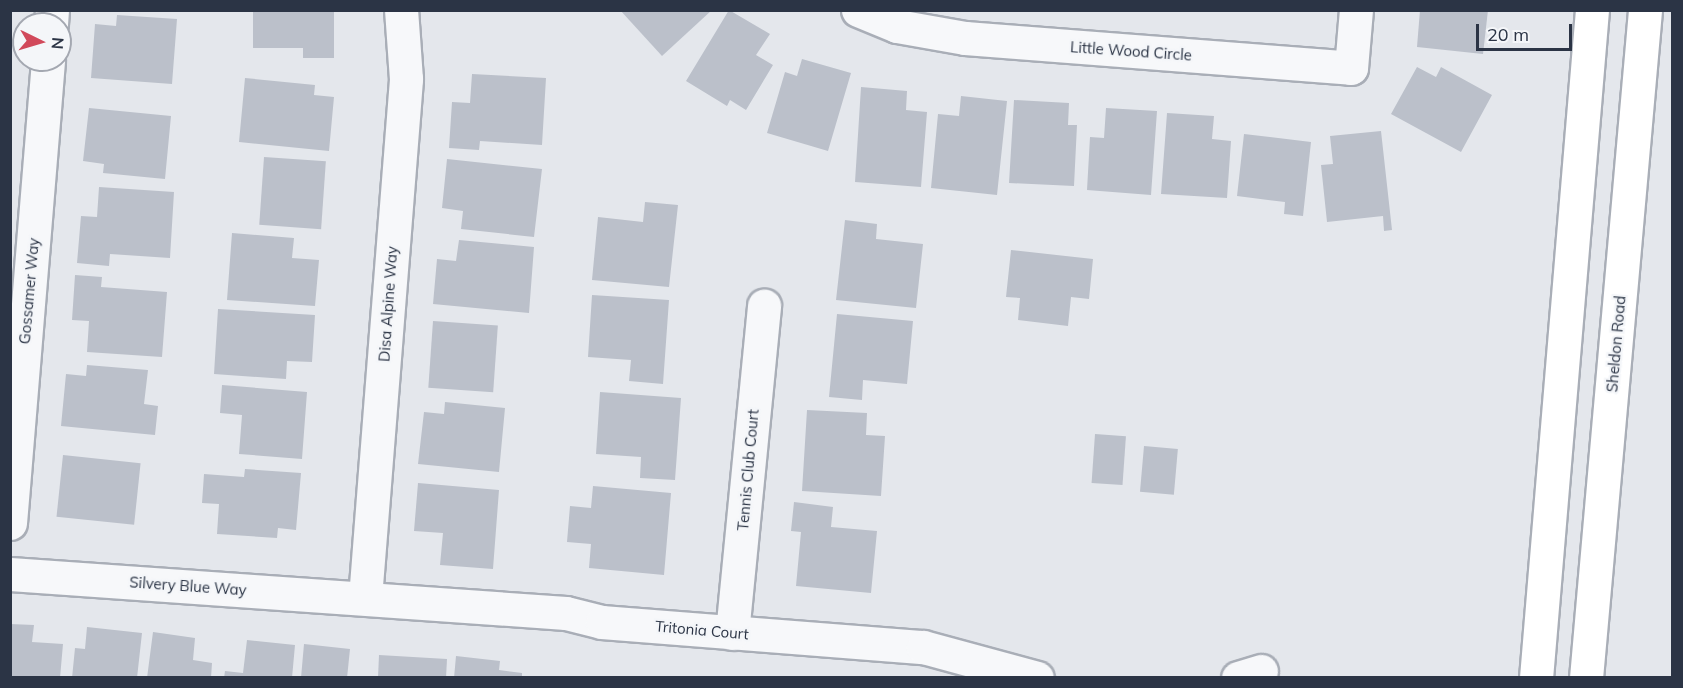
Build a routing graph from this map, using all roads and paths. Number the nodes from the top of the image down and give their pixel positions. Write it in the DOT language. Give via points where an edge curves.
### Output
graph roads {
  1 [pos="401,10"];
  2 [pos="858,10"];
  3 [pos="1356,10"];
  4 [pos="1592,10"];
  5 [pos="1645,10"];
  6 [pos="47,72"];
  7 [pos="764,306"];
  8 [pos="10,523"];
  9 [pos="10,574"];
  10 [pos="365,597"];
  11 [pos="732,633"];
  12 [pos="1037,678"];
  13 [pos="1536,678"];
  14 [pos="1586,678"];
  1 -- 10 [label="street, Disa Alpine Way" via="406,79"];
  2 -- 3 [label="street, Little Wood Circle" via="897,26 965,39 1351,68"];
  4 -- 13 [label="main road"];
  5 -- 14 [label="main road, Sheldon Road"];
  6 -- 8 [label="street, Gossamer Way"];
  7 -- 11 [label="street, Tennis Club Court"];
  9 -- 10 [label="street, Silvery Blue Way"];
  10 -- 11 [label="street, Tritonia Court" via="566,613 602,622"];
  11 -- 12 [label="street, Tritonia Court" via="923,647"];
}
